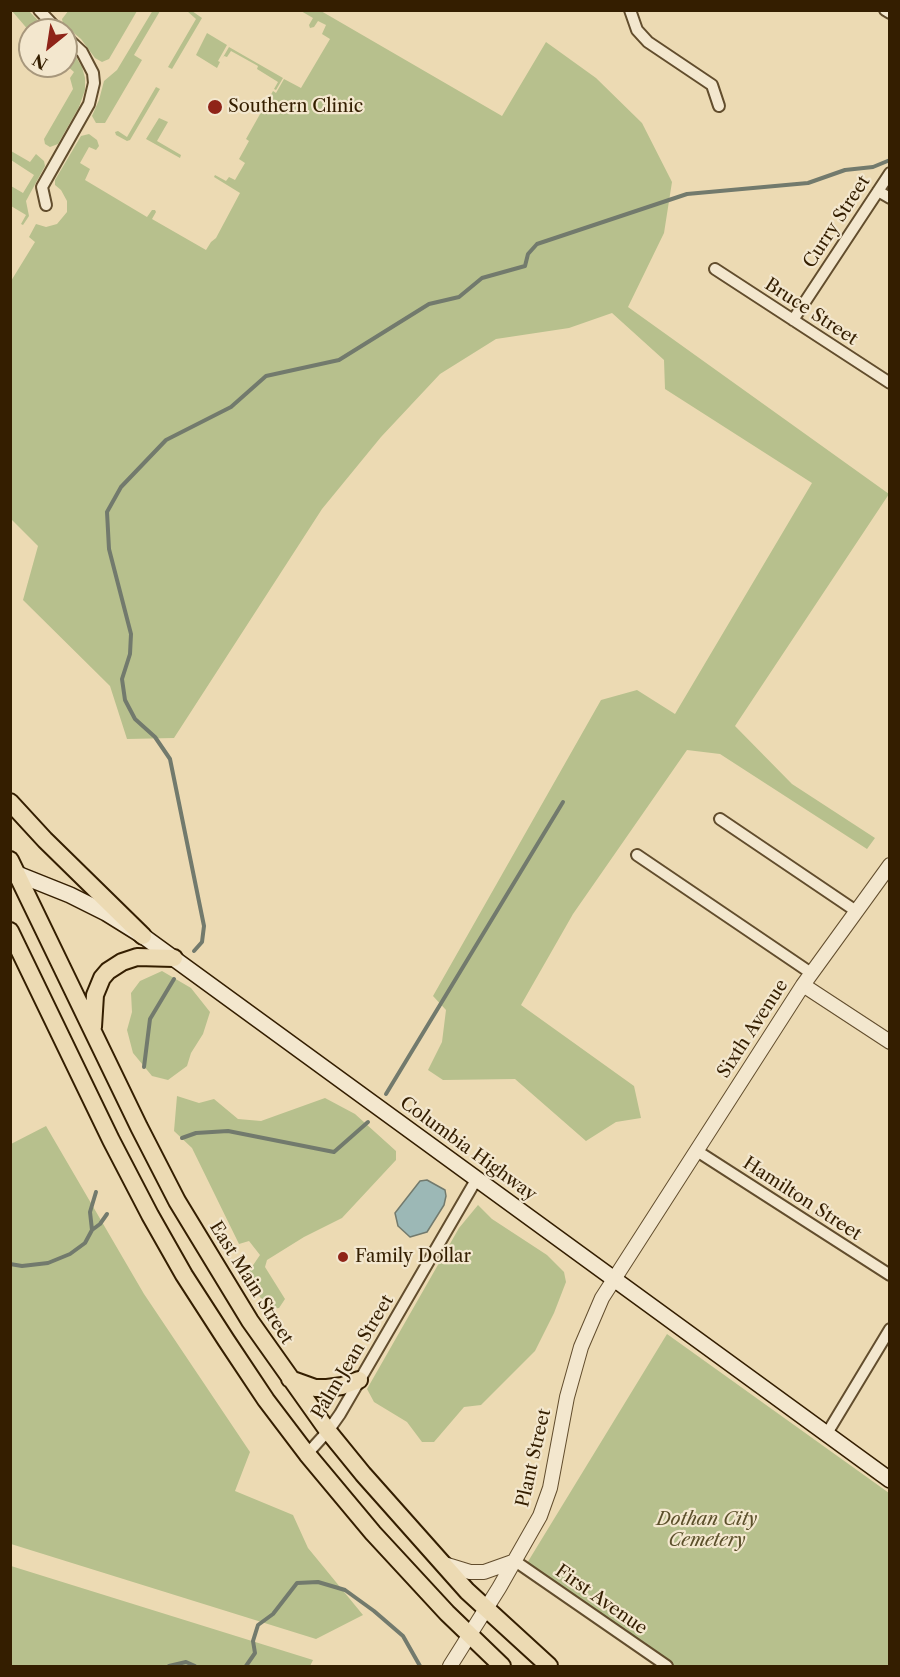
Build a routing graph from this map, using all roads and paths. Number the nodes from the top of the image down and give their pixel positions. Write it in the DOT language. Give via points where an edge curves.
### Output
graph roads {
  1 [pos="630,10"];
  2 [pos="885,10"];
  3 [pos="890,13"];
  4 [pos="78,48"];
  5 [pos="719,106"];
  6 [pos="890,173"];
  7 [pos="878,191"];
  8 [pos="890,198"];
  9 [pos="46,205"];
  10 [pos="715,269"];
  11 [pos="793,320"];
  12 [pos="890,383"];
  13 [pos="10,802"];
  14 [pos="720,819"];
  15 [pos="637,855"];
  16 [pos="890,865"];
  17 [pos="13,868"];
  18 [pos="856,911"];
  19 [pos="10,931"];
  20 [pos="142,936"];
  21 [pos="174,958"];
  22 [pos="812,973"];
  23 [pos="803,985"];
  24 [pos="93,1031"];
  25 [pos="890,1042"];
  26 [pos="697,1151"];
  27 [pos="476,1180"];
  28 [pos="653,1217"];
  29 [pos="890,1275"];
  30 [pos="614,1280"];
  31 [pos="890,1329"];
  32 [pos="290,1378"];
  33 [pos="359,1380"];
  34 [pos="328,1431"];
  35 [pos="826,1435"];
  36 [pos="307,1454"];
  37 [pos="890,1480"];
  38 [pos="515,1561"];
  39 [pos="444,1564"];
  40 [pos="486,1609"];
  41 [pos="470,1635"];
  42 [pos="450,1666"];
  43 [pos="502,1666"];
  44 [pos="549,1666"];
  45 [pos="667,1666"];
  1 -- 5 [label="street" via="637,30 648,42 712,85"];
  2 -- 3 [label="street"];
  4 -- 9 [label="street" via="93,73 94,83 89,104 42,188"];
  6 -- 7 [label="street, Curry Street"];
  7 -- 8 [label="street"];
  7 -- 11 [label="street, Curry Street"];
  10 -- 11 [label="street, Bruce Street"];
  11 -- 12 [label="street, Bruce Street"];
  13 -- 20 [label="main road"];
  14 -- 18 [label="street"];
  15 -- 22 [label="street"];
  16 -- 18 [label="street, Sixth Avenue"];
  17 -- 20 [label="main road, Columbia Highway" via="106,913"];
  17 -- 24 [label="main road, East Main Street"];
  18 -- 22 [label="street, Sixth Avenue"];
  19 -- 36 [label="main road" via="102,1121 184,1275 266,1400"];
  20 -- 21 [label="main road, Columbia Highway"];
  21 -- 24 [label="main road" via="137,957 108,971 94,995"];
  21 -- 27 [label="main road, Columbia Highway"];
  22 -- 23 [label="street, Sixth Avenue"];
  23 -- 25 [label="street"];
  23 -- 26 [label="street, Sixth Avenue"];
  24 -- 32 [label="main road, East Main Street" via="177,1201 250,1321"];
  26 -- 28 [label="street, Sixth Avenue"];
  26 -- 29 [label="street, Hamilton Street"];
  27 -- 30 [label="main road, Columbia Highway"];
  27 -- 33 [label="street, Palm Jean Street"];
  28 -- 30 [label="street, Plant Street"];
  30 -- 35 [label="main road, Columbia Highway"];
  30 -- 38 [label="street, Plant Street" via="581,1347 546,1501"];
  31 -- 35 [label="street"];
  32 -- 33 [label="main road" via="315,1388"];
  32 -- 34 [label="main road, East Main Street"];
  33 -- 34 [label="street, Palm Jean Street"];
  34 -- 36 [label="street, Palm Jean Street"];
  34 -- 39 [label="main road, East Main Street"];
  35 -- 37 [label="main road, Columbia Highway"];
  36 -- 41 [label="main road" via="373,1533"];
  38 -- 39 [label="street" via="484,1572"];
  38 -- 40 [label="street, Plant Street"];
  38 -- 45 [label="street, First Avenue"];
  39 -- 40 [label="main road, East Main Street"];
  40 -- 41 [label="street, Plant Street"];
  40 -- 44 [label="main road, East Main Street"];
  41 -- 42 [label="street, Plant Street"];
  41 -- 43 [label="main road"];
}
